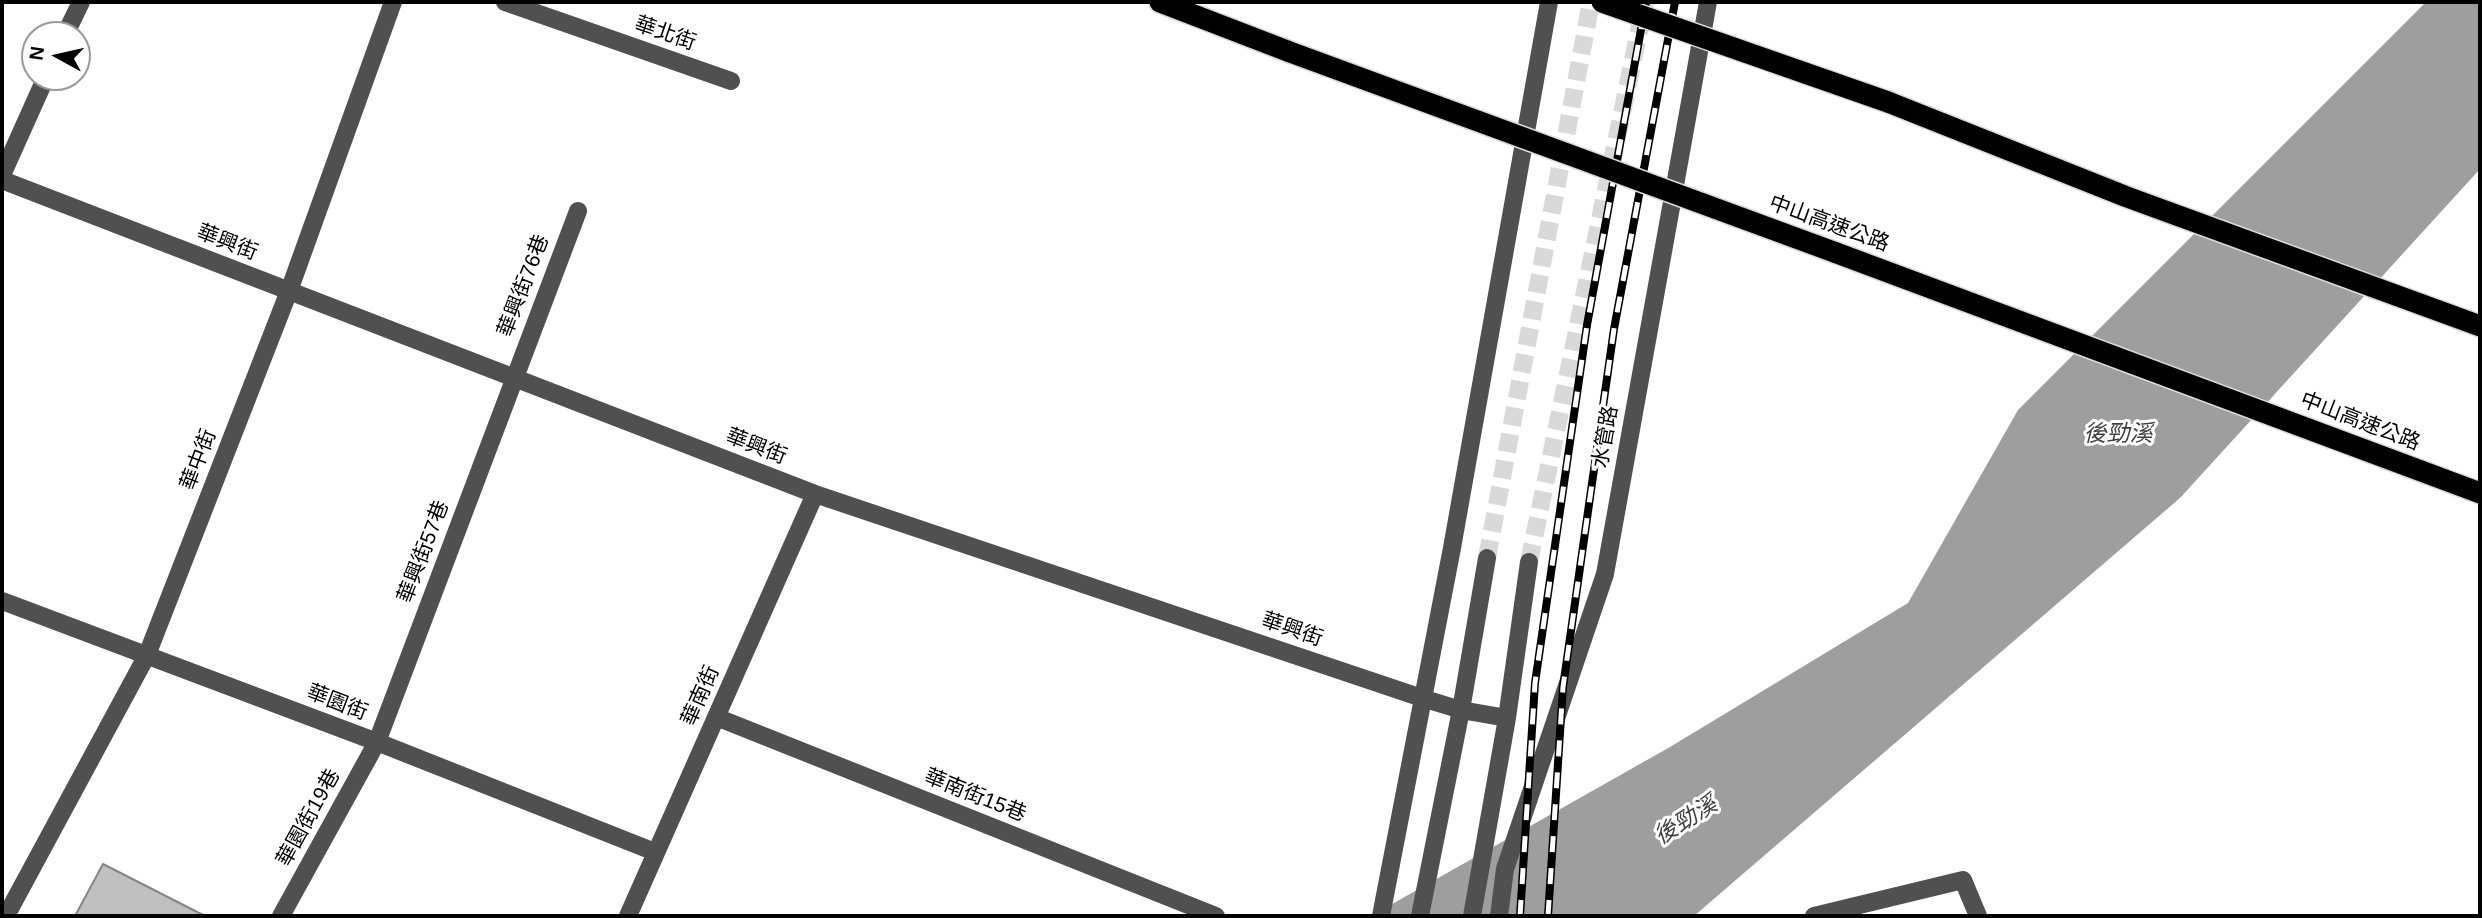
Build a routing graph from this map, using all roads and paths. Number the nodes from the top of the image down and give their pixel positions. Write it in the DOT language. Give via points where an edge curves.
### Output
graph roads {
  1 [pos="80,2"];
  2 [pos="393,2"];
  3 [pos="505,2"];
  4 [pos="1160,2"];
  5 [pos="1549,2"];
  6 [pos="1602,2"];
  7 [pos="1708,2"];
  8 [pos="71,21"];
  9 [pos="731,81"];
  10 [pos="40,91"];
  11 [pos="2,178"];
  12 [pos="578,211"];
  13 [pos="289,291"];
  14 [pos="2480,326"];
  15 [pos="514,378"];
  16 [pos="2480,493"];
  17 [pos="815,495"];
  18 [pos="1487,558"];
  19 [pos="1529,562"];
  20 [pos="2,601"];
  21 [pos="147,655"];
  22 [pos="1422,698"];
  23 [pos="1461,710"];
  24 [pos="716,717"];
  25 [pos="1507,718"];
  26 [pos="377,742"];
  27 [pos="655,852"];
  28 [pos="6,916"];
  29 [pos="281,916"];
  30 [pos="628,916"];
  31 [pos="1216,916"];
  32 [pos="1381,916"];
  33 [pos="1420,916"];
  34 [pos="1472,916"];
  35 [pos="1499,916"];
  36 [pos="1814,916"];
  37 [pos="1978,916"];
  1 -- 8 [label="street"];
  2 -- 13 [label="street, 華中街"];
  3 -- 9 [label="street, 華北街"];
  4 -- 16 [label="highway, 中山高速公路, bridge"];
  5 -- 22 [label="street"];
  6 -- 14 [label="highway, bridge" via="1888,102 2127,197"];
  7 -- 35 [label="street, 水管路" via="1605,574 1506,869"];
  10 -- 11 [label="street"];
  11 -- 13 [label="street, 華興街"];
  12 -- 15 [label="street, 華興街76巷"];
  13 -- 15 [label="street, 華興街"];
  13 -- 21 [label="street, 華中街"];
  15 -- 17 [label="street, 華興街"];
  15 -- 26 [label="street, 華興街57巷"];
  17 -- 22 [label="street, 華興街"];
  17 -- 24 [label="street, 華南街"];
  18 -- 23 [label="street"];
  19 -- 25 [label="street"];
  20 -- 21 [label="street, 華園街"];
  21 -- 26 [label="street, 華園街"];
  21 -- 28 [label="street, 華中街"];
  22 -- 23 [label="street, 華興街"];
  22 -- 32 [label="street"];
  23 -- 25 [label="street, 華興街"];
  23 -- 33 [label="street"];
  24 -- 27 [label="street, 華南街"];
  24 -- 31 [label="street, 華南街15巷"];
  25 -- 34 [label="street"];
  26 -- 27 [label="street, 華園街"];
  26 -- 29 [label="street, 華園街19巷"];
  27 -- 30 [label="street, 華南街"];
  36 -- 37 [label="street" via="1963,880"];
}
